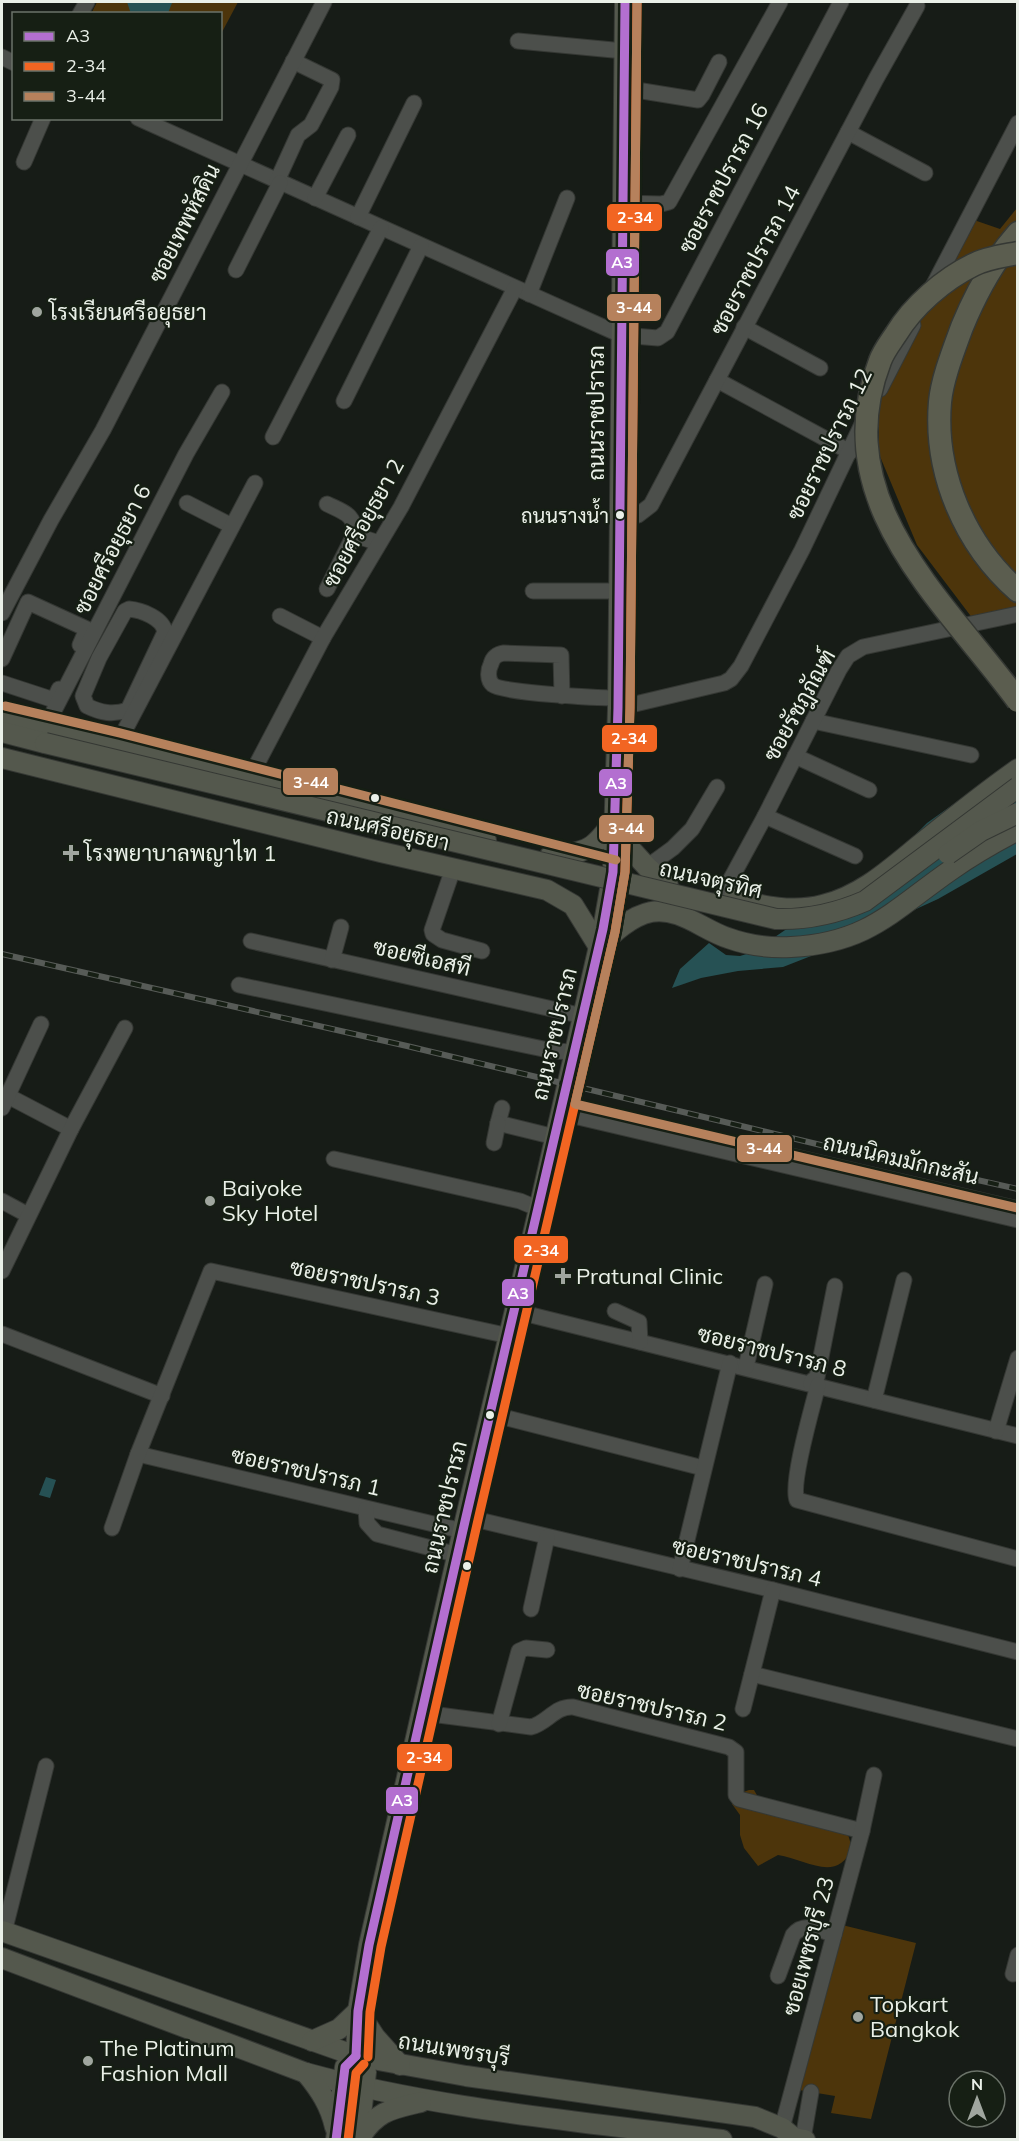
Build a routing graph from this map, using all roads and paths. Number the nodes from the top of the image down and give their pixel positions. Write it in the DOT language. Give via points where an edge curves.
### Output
graph roads {
  1 [pos="324,2"];
  2 [pos="625,2"];
  3 [pos="780,2"];
  4 [pos="842,2"];
  5 [pos="917,6"];
  6 [pos="518,41"];
  7 [pos="624,51"];
  8 [pos="293,61"];
  9 [pos="719,62"];
  10 [pos="624,88"];
  11 [pos="414,103"];
  12 [pos="42,120"];
  13 [pos="142,120"];
  14 [pos="1017,123"];
  15 [pos="848,132"];
  16 [pos="348,135"];
  17 [pos="24,162"];
  18 [pos="240,165"];
  19 [pos="925,172"];
  20 [pos="279,182"];
  21 [pos="315,198"];
  22 [pos="567,198"];
  23 [pos="622,203"];
  24 [pos="358,218"];
  25 [pos="381,228"];
  26 [pos="1017,233"];
  27 [pos="421,246"];
  28 [pos="1017,253"];
  29 [pos="236,270"];
  30 [pos="522,291"];
  31 [pos="744,327"];
  32 [pos="621,335"];
  33 [pos="820,368"];
  34 [pos="717,380"];
  35 [pos="222,392"];
  36 [pos="344,401"];
  37 [pos="273,437"];
  38 [pos="850,452"];
  39 [pos="255,483"];
  40 [pos="187,503"];
  41 [pos="327,504"];
  42 [pos="619,520"];
  43 [pos="232,526"];
  44 [pos="354,535"];
  45 [pos="379,543"];
  46 [pos="327,589"];
  47 [pos="532,591"];
  48 [pos="619,591"];
  49 [pos="1017,591"];
  50 [pos="2,612"];
  51 [pos="1017,614"];
  52 [pos="280,616"];
  53 [pos="323,638"];
  54 [pos="83,654"];
  55 [pos="99,658"];
  56 [pos="2,659"];
  57 [pos="2,683"];
  58 [pos="562,696"];
  59 [pos="1017,701"];
  60 [pos="618,703"];
  61 [pos="2,718"];
  62 [pos="813,721"];
  63 [pos="2,732"];
  64 [pos="44,742"];
  65 [pos="117,745"];
  66 [pos="2,746"];
  67 [pos="971,755"];
  68 [pos="795,756"];
  69 [pos="2,758"];
  70 [pos="1017,769"];
  71 [pos="249,779"];
  72 [pos="1017,786"];
  73 [pos="717,787"];
  74 [pos="869,790"];
  75 [pos="1017,813"];
  76 [pos="765,816"];
  77 [pos="616,825"];
  78 [pos="1017,830"];
  79 [pos="477,837"];
  80 [pos="550,856"];
  81 [pos="855,856"];
  82 [pos="647,867"];
  83 [pos="458,870"];
  84 [pos="614,872"];
  85 [pos="668,886"];
  86 [pos="721,897"];
  87 [pos="749,903"];
  88 [pos="341,927"];
  89 [pos="251,941"];
  90 [pos="753,944"];
  91 [pos="599,947"];
  92 [pos="482,951"];
  93 [pos="332,960"];
  94 [pos="239,985"];
  95 [pos="583,1016"];
  96 [pos="41,1024"];
  97 [pos="125,1028"];
  98 [pos="574,1052"];
  99 [pos="4,1102"];
  100 [pos="562,1108"];
  101 [pos="71,1129"];
  102 [pos="555,1137"];
  103 [pos="494,1143"];
  104 [pos="334,1159"];
  105 [pos="2,1201"];
  106 [pos="539,1209"];
  107 [pos="1017,1209"];
  108 [pos="28,1215"];
  109 [pos="1017,1220"];
  110 [pos="2,1270"];
  111 [pos="904,1280"];
  112 [pos="765,1284"];
  113 [pos="835,1286"];
  114 [pos="515,1311"];
  115 [pos="615,1311"];
  116 [pos="2,1334"];
  117 [pos="509,1336"];
  118 [pos="640,1342"];
  119 [pos="1017,1358"];
  120 [pos="730,1363"];
  121 [pos="746,1367"];
  122 [pos="814,1384"];
  123 [pos="162,1396"];
  124 [pos="874,1400"];
  125 [pos="490,1414"];
  126 [pos="996,1431"];
  127 [pos="1017,1436"];
  128 [pos="138,1454"];
  129 [pos="704,1467"];
  130 [pos="366,1509"];
  131 [pos="465,1524"];
  132 [pos="112,1528"];
  133 [pos="547,1537"];
  134 [pos="458,1555"];
  135 [pos="1017,1559"];
  136 [pos="680,1569"];
  137 [pos="773,1590"];
  138 [pos="531,1609"];
  139 [pos="548,1650"];
  140 [pos="1017,1652"];
  141 [pos="752,1674"];
  142 [pos="743,1709"];
  143 [pos="423,1713"];
  144 [pos="499,1724"];
  145 [pos="1017,1739"];
  146 [pos="46,1766"];
  147 [pos="874,1775"];
  148 [pos="862,1831"];
  149 [pos="3,1931"];
  150 [pos="834,1935"];
  151 [pos="1017,1955"];
  152 [pos="2,1958"];
  153 [pos="1013,1974"];
  154 [pos="778,1976"];
  155 [pos="358,2011"];
  156 [pos="253,2019"];
  157 [pos="312,2040"];
  158 [pos="356,2056"];
  159 [pos="400,2065"];
  160 [pos="306,2073"];
  161 [pos="458,2075"];
  162 [pos="335,2081"];
  163 [pos="364,2088"];
  164 [pos="811,2092"];
  165 [pos="429,2100"];
  166 [pos="454,2103"];
  167 [pos="782,2128"];
  168 [pos="636,2134"];
  169 [pos="336,2137"];
  170 [pos="358,2139"];
  171 [pos="722,2139"];
  172 [pos="804,2139"];
  1 -- 8 [label="street, ซอยเทพหัสดิน"];
  2 -- 7 [label="main road, ถนนราชปรารภ"];
  3 -- 23 [label="street" via="669,202"];
  4 -- 32 [label="street, ซอยราชปรารภ 16" via="667,332 658,338"];
  5 -- 15 [label="street, ซอยราชปรารภ 14"];
  6 -- 7 [label="street"];
  7 -- 10 [label="main road, ถนนราชปรารภ"];
  8 -- 18 [label="street, ซอยเทพหัสดิน"];
  8 -- 20 [label="street" via="332,80 311,125 298,135"];
  9 -- 10 [label="street" via="698,100"];
  10 -- 23 [label="main road, ถนนราชปรารภ"];
  11 -- 24 [label="street"];
  12 -- 17 [label="street"];
  13 -- 18 [label="street"];
  14 -- 38 [label="street, ซอยราชปรารภ 12"];
  15 -- 19 [label="street"];
  15 -- 31 [label="street, ซอยราชปรารภ 14"];
  16 -- 21 [label="street"];
  18 -- 20 [label="street"];
  18 -- 50 [label="street, ซอยเทพหัสดิน" via="103,430"];
  20 -- 21 [label="street"];
  20 -- 29 [label="street"];
  21 -- 24 [label="street"];
  22 -- 30 [label="street, ซอยศรีอยุธยา 2"];
  23 -- 32 [label="main road, ถนนราชปรารภ"];
  24 -- 25 [label="street"];
  25 -- 27 [label="street"];
  25 -- 37 [label="street"];
  26 -- 49 [label="highway" via="974,297 953,351 940,400 940,432 945,468 964,522 988,560"];
  27 -- 30 [label="street"];
  27 -- 36 [label="street"];
  28 -- 59 [label="highway, bridge" via="974,264 921,303 900,327 880,360 872,389 866,447 879,506 903,551"];
  30 -- 32 [label="street"];
  30 -- 45 [label="street, ซอยศรีอยุธยา 2"];
  31 -- 33 [label="street"];
  31 -- 34 [label="street, ซอยราชปรารภ 14"];
  32 -- 42 [label="main road, ถนนราชปรารภ"];
  34 -- 38 [label="street"];
  34 -- 42 [label="street, ซอยราชปรารภ 14" via="651,505 638,515"];
  35 -- 54 [label="street, ซอยศรีอยุธยา 6"];
  38 -- 60 [label="street, ซอยราชปรารภ 12" via="731,679"];
  39 -- 43 [label="street"];
  40 -- 43 [label="street"];
  41 -- 44 [label="street" via="349,516 355,526"];
  42 -- 48 [label="main road, ถนนราชปรารภ"];
  43 -- 65 [label="street"];
  44 -- 45 [label="street"];
  44 -- 46 [label="street"];
  45 -- 53 [label="street, ซอยศรีอยุธยา 2"];
  47 -- 48 [label="street"];
  48 -- 60 [label="main road, ถนนราชปรารภ"];
  51 -- 62 [label="street, ซอยรัชฎภัณฑ์" via="855,650 839,670"];
  52 -- 53 [label="street"];
  53 -- 71 [label="street, ซอยศรีอยุธยา 2"];
  54 -- 55 [label="street"];
  54 -- 64 [label="street, ซอยศรีอยุธยา 6"];
  55 -- 55 [label="street" via="125,611 144,613 164,625 165,632 128,710 112,714 97,711 84,702"];
  56 -- 57 [label="street" via="28,602 87,629 54,700"];
  58 -- 58 [label="street, ซอยราชปรารภ 12" via="498,688 490,681 493,659 504,653 561,656"];
  58 -- 60 [label="street, ซอยราชปรารภ 12"];
  60 -- 77 [label="main road, ถนนราชปรารภ"];
  61 -- 64 [label="main road, ถนนศรีอยุธยา"];
  62 -- 67 [label="street"];
  62 -- 68 [label="street, ซอยรัชฎภัณฑ์"];
  63 -- 64 [label="main road, ถนนศรีอยุธยา"];
  64 -- 65 [label="main road, ถนนศรีอยุธยา"];
  64 -- 66 [label="main road, ถนนศรีอยุธยา"];
  64 -- 72 [label="main road, ถนนจตุรทิศ, bridge" via="776,919 798,920 843,911 865,901"];
  64 -- 75 [label="main road, ถนนจตุรทิศ, bridge" via="773,931 828,927 875,910 981,831"];
  65 -- 71 [label="main road, ถนนศรีอยุธยา"];
  68 -- 74 [label="street"];
  68 -- 76 [label="street, ซอยรัชฎภัณฑ์"];
  69 -- 83 [label="main road, ถนนศรีอยุธยา"];
  70 -- 87 [label="main road, ถนนจตุรทิศ" via="871,884 850,896 796,909"];
  71 -- 79 [label="main road, ถนนศรีอยุธยา"];
  73 -- 82 [label="street" via="692,829"];
  76 -- 81 [label="street"];
  76 -- 86 [label="street, ซอยรัชฎภัณฑ์"];
  77 -- 80 [label="main road" via="578,854"];
  77 -- 82 [label="main road"];
  77 -- 84 [label="main road, ถนนราชปรารภ"];
  78 -- 90 [label="main road, ถนนจตุรทิศ" via="950,870 868,930 822,944"];
  79 -- 80 [label="main road, ถนนศรีอยุธยา"];
  79 -- 83 [label="main road" via="486,848 486,860 481,866"];
  80 -- 84 [label="main road, ถนนศรีอยุธยา"];
  82 -- 85 [label="main road"];
  83 -- 91 [label="main road, ถนนศรีอยุธยา" via="548,890 562,897 573,905"];
  83 -- 92 [label="street" via="433,934"];
  84 -- 85 [label="main road, ถนนจตุรทิศ"];
  84 -- 91 [label="main road, ถนนราชปรารภ"];
  85 -- 86 [label="main road, ถนนจตุรทิศ"];
  86 -- 87 [label="main road, ถนนจตุรทิศ"];
  87 -- 90 [label="main road" via="737,911 733,926"];
  88 -- 93 [label="street"];
  89 -- 93 [label="street, ซอยซีเอสที"];
  90 -- 91 [label="main road, ถนนจตุรทิศ" via="727,938 674,914 651,912 616,930"];
  91 -- 95 [label="main road, ถนนราชปรารภ"];
  93 -- 95 [label="street, ซอยซีเอสที"];
  94 -- 98 [label="street" via="553,1051"];
  95 -- 98 [label="main road, ถนนราชปรารภ"];
  96 -- 99 [label="street"];
  97 -- 101 [label="street"];
  98 -- 100 [label="main road, ถนนราชปรารภ"];
  99 -- 101 [label="street"];
  100 -- 102 [label="main road, ถนนราชปรารภ"];
  100 -- 107 [label="street, ถนนนิคมมักกะสัน"];
  100 -- 109 [label="street, ถนนนิคมมักกะสัน"];
  101 -- 108 [label="street"];
  102 -- 103 [label="street" via="500,1116"];
  102 -- 106 [label="main road, ถนนราชปรารภ"];
  104 -- 106 [label="street" via="520,1201"];
  105 -- 108 [label="street"];
  106 -- 114 [label="main road, ถนนราชปรารภ"];
  108 -- 110 [label="street"];
  111 -- 124 [label="street"];
  112 -- 121 [label="street"];
  113 -- 122 [label="street"];
  114 -- 117 [label="main road, ถนนราชปรารภ"];
  114 -- 118 [label="street, ซอยราชปรารภ 8"];
  115 -- 118 [label="street" via="639,1323"];
  116 -- 123 [label="street"];
  117 -- 123 [label="street, ซอยราชปรารภ 3" via="211,1271"];
  117 -- 125 [label="main road, ถนนราชปรารภ"];
  118 -- 120 [label="street, ซอยราชปรารภ 8"];
  119 -- 126 [label="street"];
  120 -- 121 [label="street, ซอยราชปรารภ 8"];
  120 -- 129 [label="street"];
  121 -- 122 [label="street, ซอยราชปรารภ 8"];
  122 -- 124 [label="street, ซอยราชปรารภ 8"];
  122 -- 135 [label="street" via="797,1500"];
  123 -- 128 [label="street"];
  124 -- 126 [label="street, ซอยราชปรารภ 8"];
  125 -- 129 [label="street"];
  125 -- 131 [label="main road, ถนนราชปรารภ"];
  126 -- 127 [label="street, ซอยราชปรารภ 8"];
  128 -- 130 [label="street, ซอยราชปรารภ 1"];
  128 -- 132 [label="street"];
  129 -- 136 [label="street"];
  130 -- 131 [label="street, ซอยราชปรารภ 1"];
  130 -- 134 [label="street" via="367,1523 377,1534"];
  131 -- 133 [label="street, ซอยราชปรารภ 4"];
  131 -- 134 [label="main road, ถนนราชปรารภ"];
  133 -- 136 [label="street, ซอยราชปรารภ 4"];
  133 -- 138 [label="street"];
  134 -- 143 [label="main road, ถนนราชปรารภ"];
  136 -- 137 [label="street, ซอยราชปรารภ 4"];
  137 -- 140 [label="street, ซอยราชปรารภ 4"];
  137 -- 141 [label="street"];
  139 -- 144 [label="street" via="519,1651"];
  141 -- 142 [label="street"];
  141 -- 145 [label="street"];
  143 -- 144 [label="street, ซอยราชปรารภ 2"];
  143 -- 155 [label="main road, ถนนราชปรารภ" via="373,1926"];
  144 -- 148 [label="street, ซอยราชปรารภ 2" via="537,1725 556,1710 573,1707 729,1747 736,1752 736,1795 740,1799"];
  146 -- 149 [label="street"];
  147 -- 148 [label="street, ซอยเพชรบุรี 23"];
  148 -- 150 [label="street, ซอยเพชรบุรี 23"];
  149 -- 156 [label="main road, ถนนเพชรบุรี"];
  150 -- 154 [label="street" via="809,1927 797,1930"];
  150 -- 167 [label="street, ซอยเพชรบุรี 23"];
  151 -- 153 [label="street"];
  152 -- 160 [label="main road"];
  155 -- 157 [label="main road" via="339,2029"];
  155 -- 158 [label="main road, ถนนราชปรารภ"];
  155 -- 159 [label="main road"];
  156 -- 157 [label="main road, ถนนเพชรบุรี"];
  156 -- 162 [label="main road" via="256,2024 329,2051 333,2055"];
  157 -- 158 [label="main road, ถนนเพชรบุรี"];
  158 -- 159 [label="main road, ถนนเพชรบุรี"];
  158 -- 162 [label="main road"];
  158 -- 163 [label="main road" via="366,2072"];
  159 -- 161 [label="main road, ถนนเพชรบุรี"];
  160 -- 162 [label="main road"];
  160 -- 169 [label="main road" via="331,2110"];
  161 -- 166 [label="main road"];
  161 -- 167 [label="main road, ถนนเพชรบุรี" via="735,2114"];
  162 -- 163 [label="main road"];
  162 -- 169 [label="main road"];
  163 -- 165 [label="main road"];
  163 -- 170 [label="main road"];
  164 -- 172 [label="street"];
  165 -- 166 [label="main road"];
  165 -- 170 [label="main road" via="380,2115"];
  166 -- 168 [label="main road"];
  167 -- 172 [label="main road, ถนนเพชรบุรี" via="794,2138"];
  168 -- 171 [label="main road"];
}
